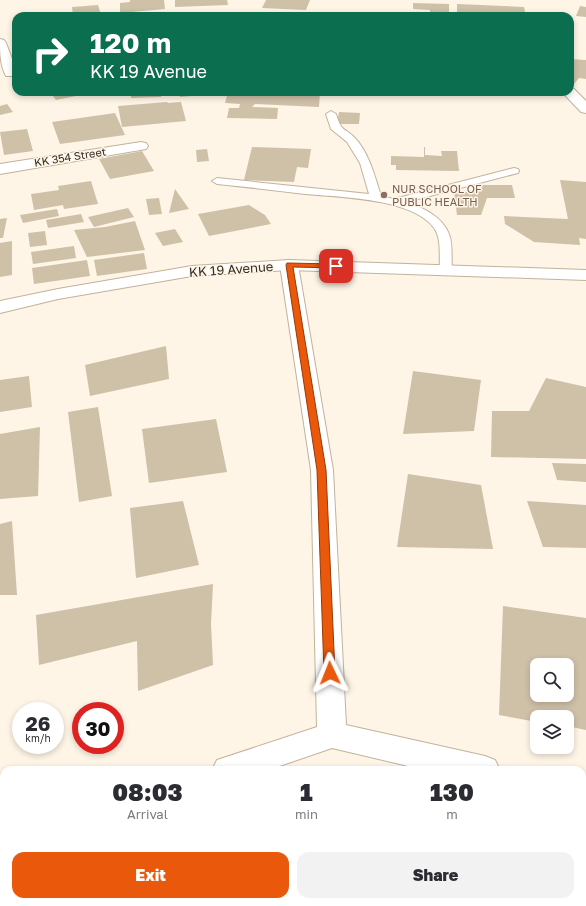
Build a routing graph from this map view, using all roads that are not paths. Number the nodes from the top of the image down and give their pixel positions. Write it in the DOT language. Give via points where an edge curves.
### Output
graph roads {
  1 [pos="0,43"];
  2 [pos="9,74"];
  3 [pos="573,96"];
  4 [pos="586,109"];
  5 [pos="331,114"];
  6 [pos="141,146"];
  7 [pos="0,169"];
  8 [pos="514,171"];
  9 [pos="217,181"];
  10 [pos="376,198"];
  11 [pos="395,202"];
  12 [pos="289,265"];
  13 [pos="446,269"];
  14 [pos="586,275"];
  15 [pos="0,308"];
  16 [pos="332,735"];
  17 [pos="239,766"];
  18 [pos="468,766"];
  1 -- 2 [label="street"];
  3 -- 4 [label="street"];
  5 -- 10 [label="lane" via="336,129 351,140 365,163"];
  6 -- 7 [label="street, KK 354 Street"];
  8 -- 11 [label="lane"];
  9 -- 10 [label="lane"];
  10 -- 11 [label="lane"];
  11 -- 13 [label="lane" via="415,209 431,219 442,234"];
  12 -- 13 [label="street, KK 19 Avenue"];
  12 -- 15 [label="street, KK 19 Avenue" via="192,271 58,294"];
  12 -- 16 [label="street" via="322,470"];
  13 -- 14 [label="street, KK 19 Avenue"];
  16 -- 17 [label="street"];
  16 -- 18 [label="street"];
}
